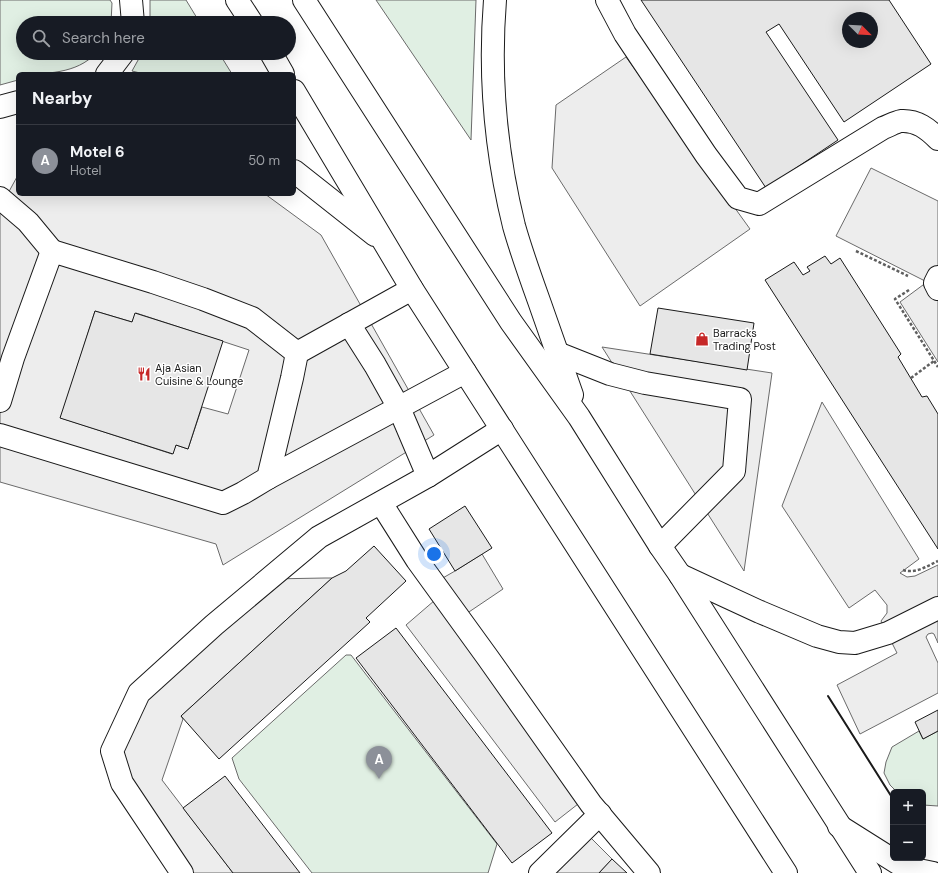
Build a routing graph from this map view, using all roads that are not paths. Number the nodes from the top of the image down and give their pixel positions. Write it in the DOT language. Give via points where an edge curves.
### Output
graph roads {
  1 [pos="131,0"];
  2 [pos="237,0"];
  3 [pos="304,0"];
  4 [pos="495,0"];
  5 [pos="607,0"];
  6 [pos="132,16"];
  7 [pos="247,16"];
  8 [pos="118,60"];
  9 [pos="275,60"];
  10 [pos="109,72"];
  11 [pos="283,72"];
  12 [pos="296,94"];
  13 [pos="16,103"];
  14 [pos="0,107"];
  15 [pos="938,139"];
  16 [pos="296,173"];
  17 [pos="0,198"];
  18 [pos="386,243"];
  19 [pos="52,251"];
  20 [pos="938,277"];
  21 [pos="412,289"];
  22 [pos="938,289"];
  23 [pos="349,324"];
  24 [pos="297,353"];
  25 [pos="557,353"];
  26 [pos="7,355"];
  27 [pos="465,372"];
  28 [pos="0,402"];
  29 [pos="399,408"];
  30 [pos="579,417"];
  31 [pos="502,429"];
  32 [pos="0,436"];
  33 [pos="428,476"];
  34 [pos="268,478"];
  35 [pos="381,503"];
  36 [pos="660,546"];
  37 [pos="680,575"];
  38 [pos="938,608"];
  39 [pos="600,814"];
  40 [pos="839,826"];
  41 [pos="765,840"];
  42 [pos="182,873"];
  43 [pos="540,873"];
  44 [pos="649,873"];
  45 [pos="771,873"];
  46 [pos="786,873"];
  47 [pos="870,873"];
  48 [pos="933,873"];
  1 -- 6 [label="main road"];
  2 -- 7 [label="main road"];
  3 -- 30 [label="main road" via="511,322"];
  4 -- 25 [label="main road" via="495,99 503,171 515,227"];
  5 -- 15 [label="main road" via="625,34 738,198 759,204 883,128 901,121 914,122 928,128"];
  8 -- 10 [label="main road"];
  9 -- 11 [label="main road"];
  12 -- 18 [label="main road"];
  13 -- 14 [label="main road"];
  16 -- 18 [label="main road"];
  17 -- 19 [label="main road" via="28,222"];
  18 -- 21 [label="main road"];
  19 -- 24 [label="main road" via="153,282 252,318"];
  19 -- 26 [label="main road"];
  20 -- 22 [label="main road" via="935,283"];
  21 -- 23 [label="main road"];
  21 -- 27 [label="main road"];
  23 -- 24 [label="main road"];
  23 -- 29 [label="main road"];
  24 -- 34 [label="main road"];
  25 -- 30 [label="main road"];
  25 -- 36 [label="main road" via="610,374 645,383 740,399 734,471"];
  26 -- 28 [label="main road"];
  27 -- 29 [label="main road"];
  27 -- 31 [label="main road"];
  29 -- 33 [label="main road"];
  29 -- 34 [label="main road"];
  30 -- 36 [label="main road"];
  31 -- 33 [label="main road"];
  31 -- 41 [label="main road"];
  32 -- 34 [label="main road" via="223,503"];
  33 -- 35 [label="main road"];
  35 -- 39 [label="main road" via="417,560"];
  35 -- 42 [label="main road" via="319,537 214,624 139,693 112,751 122,783"];
  36 -- 37 [label="main road"];
  37 -- 38 [label="main road" via="817,636 839,642 855,643 888,633"];
  37 -- 40 [label="main road"];
  39 -- 43 [label="main road"];
  39 -- 44 [label="main road"];
  40 -- 47 [label="main road"];
  40 -- 48 [label="main road" via="904,867"];
  41 -- 45 [label="main road"];
  41 -- 46 [label="main road"];
}
